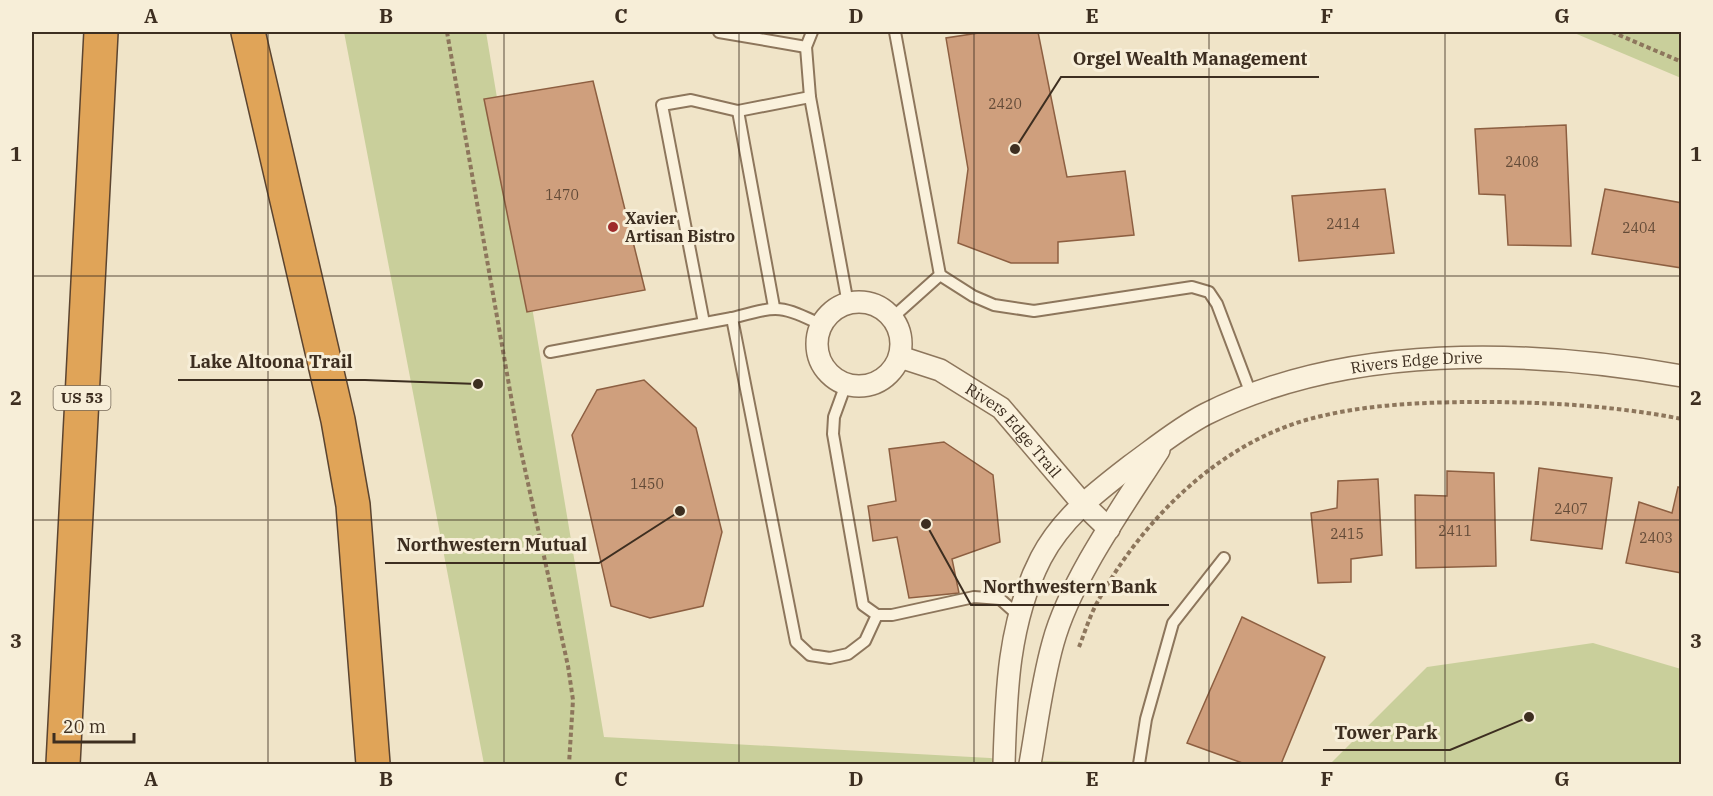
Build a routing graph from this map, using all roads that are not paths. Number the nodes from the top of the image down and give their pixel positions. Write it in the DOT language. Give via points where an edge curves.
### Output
graph roads {
  1 [pos="101,32"];
  2 [pos="248,32"];
  3 [pos="719,32"];
  4 [pos="812,32"];
  5 [pos="895,32"];
  6 [pos="806,47"];
  7 [pos="810,97"];
  8 [pos="738,111"];
  9 [pos="940,275"];
  10 [pos="848,304"];
  11 [pos="774,308"];
  12 [pos="732,318"];
  13 [pos="892,318"];
  14 [pos="704,323"];
  15 [pos="822,325"];
  16 [pos="550,352"];
  17 [pos="900,357"];
  18 [pos="1682,376"];
  19 [pos="846,384"];
  20 [pos="1251,394"];
  21 [pos="1166,439"];
  22 [pos="1082,503"];
  23 [pos="1109,529"];
  24 [pos="1224,558"];
  25 [pos="877,615"];
  26 [pos="1018,615"];
  27 [pos="63,765"];
  28 [pos="373,765"];
  29 [pos="1004,765"];
  30 [pos="1030,765"];
  31 [pos="1139,765"];
  1 -- 27 [label="highway, US 53"];
  2 -- 28 [label="highway" via="338,420 353,505"];
  3 -- 6 [label="lane"];
  4 -- 6 [label="lane"];
  5 -- 9 [label="lane"];
  6 -- 7 [label="lane"];
  7 -- 8 [label="lane"];
  7 -- 10 [label="lane"];
  8 -- 11 [label="lane"];
  8 -- 14 [label="lane" via="690,100 662,105"];
  9 -- 13 [label="lane"];
  9 -- 20 [label="lane" via="994,305 1034,310 1192,287 1209,292"];
  10 -- 13 [label="street" via="873,305"];
  10 -- 15 [label="street"];
  11 -- 12 [label="lane"];
  11 -- 15 [label="lane" via="792,310"];
  12 -- 14 [label="lane"];
  12 -- 25 [label="lane" via="796,642 810,655 830,658 848,654 865,641"];
  13 -- 17 [label="street" via="901,338"];
  14 -- 16 [label="lane"];
  15 -- 19 [label="street" via="817,345 820,359 827,371"];
  17 -- 19 [label="street" via="878,382 864,386"];
  17 -- 22 [label="street, Rivers Edge Trail" via="940,370 1001,408"];
  18 -- 20 [label="street, Rivers Edge Drive" via="1581,361 1441,360 1334,370"];
  19 -- 25 [label="lane" via="834,417 833,434 863,605"];
  20 -- 21 [label="street, Rivers Edge Drive" via="1204,415"];
  21 -- 22 [label="street, Rivers Edge Drive"];
  21 -- 23 [label="street, Rivers Edge Drive"];
  22 -- 23 [label="street, Rivers Edge Trail"];
  22 -- 26 [label="street, Rivers Edge Drive" via="1042,556"];
  23 -- 30 [label="street, Rivers Edge Drive" via="1065,611 1053,642"];
  24 -- 31 [label="lane" via="1173,624 1146,719"];
  25 -- 26 [label="lane" via="974,597 1000,599"];
  26 -- 29 [label="street, Rivers Edge Drive" via="1006,705"];
}
